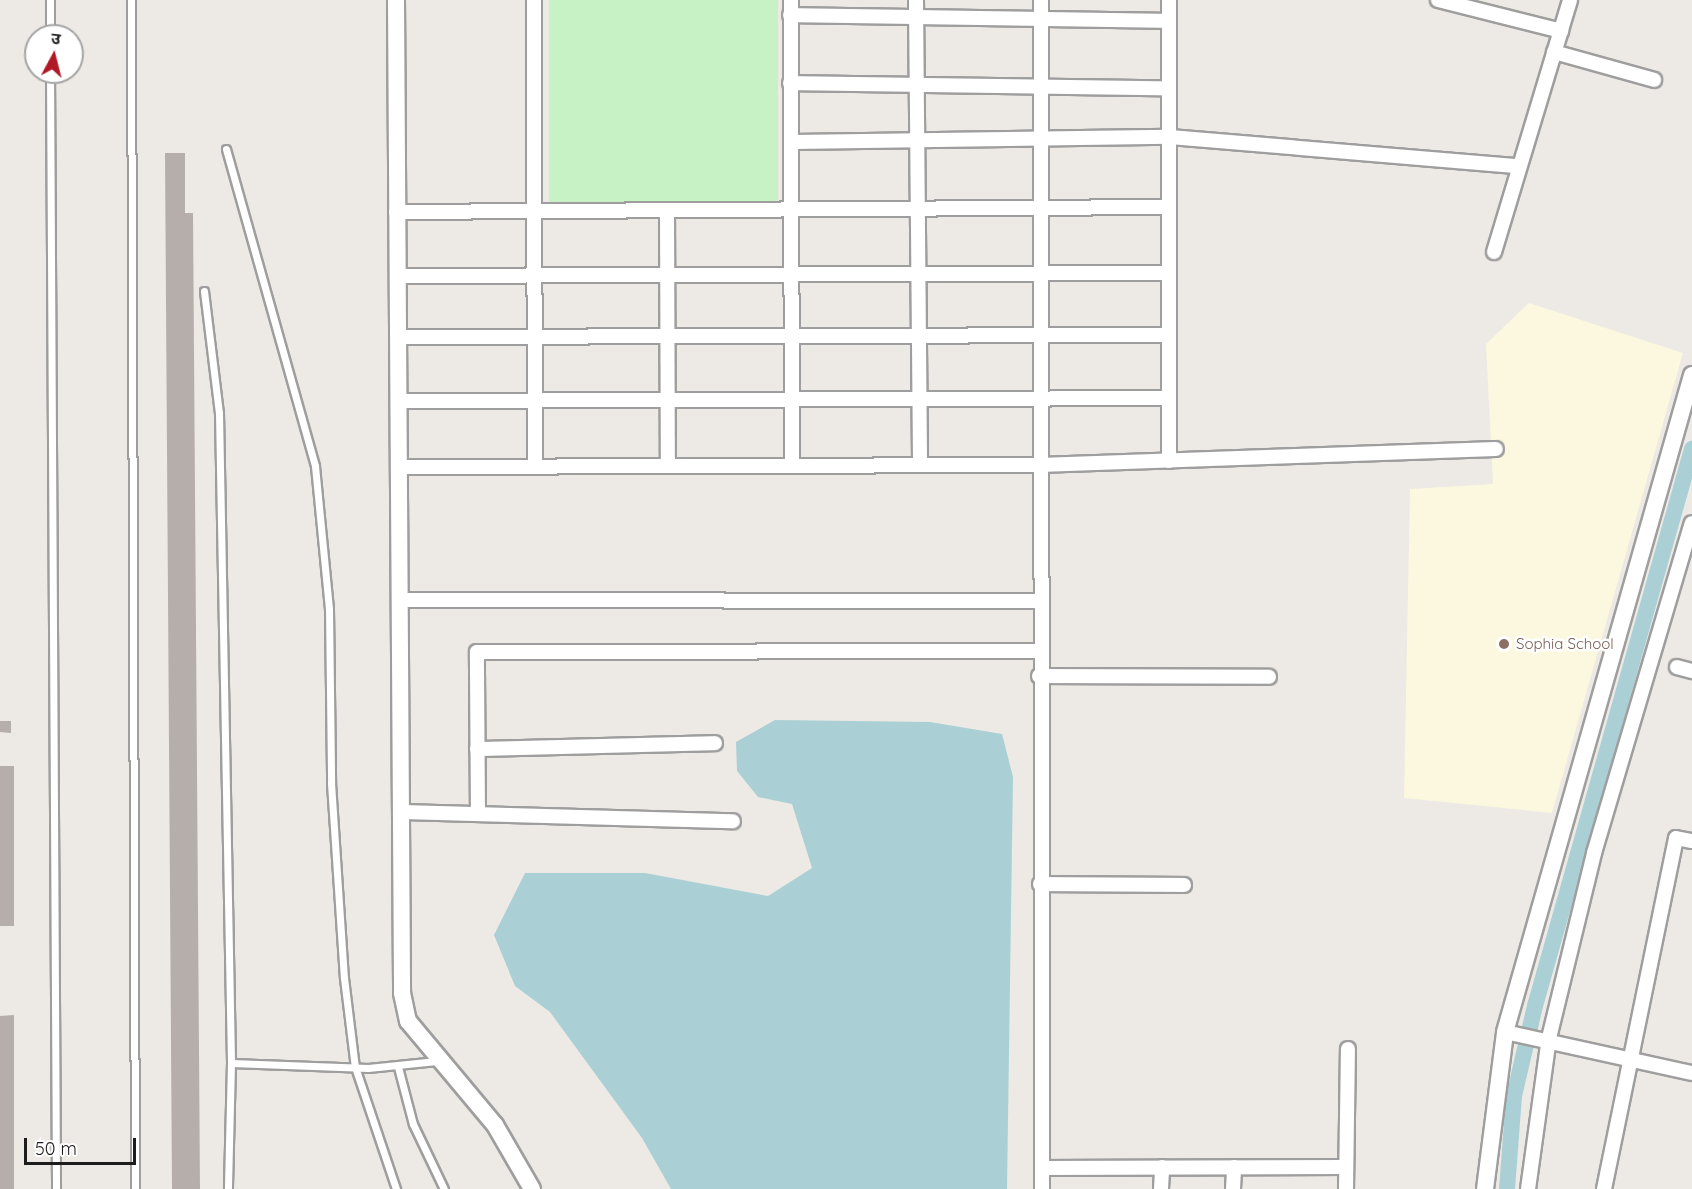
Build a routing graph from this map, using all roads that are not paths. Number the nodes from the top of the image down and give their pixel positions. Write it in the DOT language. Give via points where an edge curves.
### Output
graph roads {
  1 [pos="50,0"];
  2 [pos="131,0"];
  3 [pos="396,0"];
  4 [pos="534,0"];
  5 [pos="790,0"];
  6 [pos="916,0"];
  7 [pos="1041,0"];
  8 [pos="1169,0"];
  9 [pos="1440,0"];
  10 [pos="1570,0"];
  11 [pos="790,15"];
  12 [pos="917,18"];
  13 [pos="1041,20"];
  14 [pos="1169,21"];
  15 [pos="50,24"];
  16 [pos="1561,31"];
  17 [pos="1554,52"];
  18 [pos="1654,80"];
  19 [pos="790,83"];
  20 [pos="50,84"];
  21 [pos="917,84"];
  22 [pos="1041,86"];
  23 [pos="1169,88"];
  24 [pos="1170,137"];
  25 [pos="1041,139"];
  26 [pos="917,141"];
  27 [pos="792,142"];
  28 [pos="226,149"];
  29 [pos="1518,166"];
  30 [pos="1169,207"];
  31 [pos="1040,208"];
  32 [pos="918,209"];
  33 [pos="792,210"];
  34 [pos="666,211"];
  35 [pos="396,212"];
  36 [pos="535,212"];
  37 [pos="1494,252"];
  38 [pos="1169,273"];
  39 [pos="918,274"];
  40 [pos="1040,274"];
  41 [pos="665,275"];
  42 [pos="792,275"];
  43 [pos="398,276"];
  44 [pos="534,276"];
  45 [pos="204,291"];
  46 [pos="1040,333"];
  47 [pos="918,334"];
  48 [pos="792,335"];
  49 [pos="1169,335"];
  50 [pos="535,336"];
  51 [pos="666,336"];
  52 [pos="399,337"];
  53 [pos="1692,375"];
  54 [pos="1169,398"];
  55 [pos="534,399"];
  56 [pos="667,400"];
  57 [pos="792,400"];
  58 [pos="1040,400"];
  59 [pos="400,401"];
  60 [pos="919,401"];
  61 [pos="1496,449"];
  62 [pos="1169,461"];
  63 [pos="920,465"];
  64 [pos="1039,465"];
  65 [pos="535,466"];
  66 [pos="668,466"];
  67 [pos="792,466"];
  68 [pos="400,467"];
  69 [pos="1692,523"];
  70 [pos="400,600"];
  71 [pos="1038,602"];
  72 [pos="1039,651"];
  73 [pos="1677,667"];
  74 [pos="1692,671"];
  75 [pos="1039,676"];
  76 [pos="1269,676"];
  77 [pos="716,743"];
  78 [pos="477,749"];
  79 [pos="401,812"];
  80 [pos="478,814"];
  81 [pos="733,821"];
  82 [pos="1692,841"];
  83 [pos="1040,884"];
  84 [pos="1185,885"];
  85 [pos="1510,1033"];
  86 [pos="1543,1037"];
  87 [pos="1348,1049"];
  88 [pos="1631,1058"];
  89 [pos="437,1061"];
  90 [pos="231,1064"];
  91 [pos="355,1067"];
  92 [pos="398,1067"];
  93 [pos="1692,1073"];
  94 [pos="1162,1167"];
  95 [pos="1234,1167"];
  96 [pos="1345,1167"];
  97 [pos="1042,1168"];
  98 [pos="56,1189"];
  99 [pos="135,1189"];
  100 [pos="228,1189"];
  101 [pos="396,1189"];
  102 [pos="444,1189"];
  103 [pos="532,1189"];
  104 [pos="1042,1189"];
  105 [pos="1161,1189"];
  106 [pos="1233,1189"];
  107 [pos="1346,1189"];
  108 [pos="1485,1189"];
  109 [pos="1528,1189"];
  110 [pos="1604,1189"];
  1 -- 15 [label="lane"];
  2 -- 99 [label="lane"];
  3 -- 35 [label="street"];
  4 -- 36 [label="street"];
  5 -- 11 [label="street"];
  6 -- 12 [label="street"];
  7 -- 13 [label="street"];
  8 -- 14 [label="street"];
  9 -- 16 [label="street"];
  10 -- 16 [label="street"];
  11 -- 12 [label="street"];
  11 -- 19 [label="street"];
  12 -- 13 [label="street"];
  12 -- 21 [label="street"];
  13 -- 14 [label="street"];
  13 -- 22 [label="street"];
  14 -- 23 [label="street"];
  16 -- 17 [label="street"];
  17 -- 18 [label="street"];
  17 -- 29 [label="street"];
  19 -- 21 [label="street"];
  19 -- 27 [label="street"];
  20 -- 98 [label="lane"];
  21 -- 22 [label="street"];
  21 -- 26 [label="street"];
  22 -- 23 [label="street"];
  22 -- 25 [label="street"];
  23 -- 24 [label="street"];
  24 -- 25 [label="street"];
  24 -- 29 [label="street"];
  24 -- 30 [label="street"];
  25 -- 26 [label="street"];
  25 -- 31 [label="street"];
  26 -- 27 [label="street"];
  26 -- 32 [label="street"];
  27 -- 33 [label="street"];
  28 -- 91 [label="lane" via="315,466 329,609 331,783 344,978"];
  29 -- 37 [label="street"];
  30 -- 31 [label="street"];
  30 -- 38 [label="street"];
  31 -- 32 [label="street"];
  31 -- 40 [label="street"];
  32 -- 33 [label="street"];
  32 -- 39 [label="street"];
  33 -- 34 [label="street"];
  33 -- 42 [label="street"];
  34 -- 36 [label="street"];
  34 -- 41 [label="street"];
  35 -- 36 [label="street"];
  35 -- 43 [label="street"];
  36 -- 44 [label="street"];
  38 -- 40 [label="street"];
  38 -- 49 [label="street"];
  39 -- 40 [label="street"];
  39 -- 42 [label="street"];
  39 -- 47 [label="street"];
  40 -- 46 [label="street"];
  41 -- 42 [label="street"];
  41 -- 44 [label="street"];
  41 -- 51 [label="street"];
  42 -- 48 [label="street"];
  43 -- 44 [label="street"];
  43 -- 52 [label="street"];
  44 -- 50 [label="street"];
  45 -- 90 [label="lane" via="219,413"];
  46 -- 47 [label="street"];
  46 -- 49 [label="street"];
  46 -- 58 [label="street"];
  47 -- 48 [label="street"];
  47 -- 60 [label="street"];
  48 -- 51 [label="street"];
  48 -- 57 [label="street"];
  49 -- 54 [label="street"];
  50 -- 51 [label="street"];
  50 -- 52 [label="street"];
  50 -- 55 [label="street"];
  51 -- 56 [label="street"];
  52 -- 59 [label="street"];
  53 -- 85 [label="street"];
  54 -- 58 [label="street"];
  54 -- 62 [label="street"];
  55 -- 56 [label="street"];
  55 -- 59 [label="street"];
  55 -- 65 [label="street"];
  56 -- 57 [label="street"];
  56 -- 66 [label="street"];
  57 -- 60 [label="street"];
  57 -- 67 [label="street"];
  58 -- 60 [label="street"];
  58 -- 64 [label="street"];
  59 -- 68 [label="street"];
  60 -- 63 [label="street"];
  61 -- 62 [label="street"];
  62 -- 64 [label="street"];
  63 -- 64 [label="street"];
  63 -- 67 [label="street"];
  64 -- 71 [label="street"];
  65 -- 66 [label="street"];
  65 -- 68 [label="street"];
  66 -- 67 [label="street"];
  68 -- 70 [label="street"];
  69 -- 86 [label="street"];
  70 -- 71 [label="street"];
  70 -- 79 [label="street"];
  71 -- 72 [label="street"];
  72 -- 75 [label="street"];
  72 -- 78 [label="street" via="477,652"];
  73 -- 74 [label="street"];
  75 -- 76 [label="street"];
  75 -- 83 [label="street"];
  77 -- 78 [label="street"];
  78 -- 80 [label="street"];
  79 -- 80 [label="street"];
  79 -- 89 [label="street" via="402,993 408,1021"];
  80 -- 81 [label="street"];
  82 -- 88 [label="street" via="1676,838"];
  83 -- 84 [label="street"];
  83 -- 97 [label="street"];
  85 -- 86 [label="street"];
  85 -- 108 [label="street"];
  86 -- 88 [label="street"];
  86 -- 109 [label="street"];
  87 -- 96 [label="street"];
  88 -- 93 [label="street"];
  88 -- 110 [label="street"];
  89 -- 92 [label="lane"];
  89 -- 103 [label="street" via="495,1125"];
  90 -- 91 [label="lane"];
  90 -- 100 [label="lane"];
  91 -- 92 [label="lane"];
  91 -- 101 [label="lane"];
  92 -- 102 [label="lane" via="413,1125"];
  94 -- 95 [label="street"];
  94 -- 97 [label="street"];
  94 -- 105 [label="street"];
  95 -- 96 [label="street"];
  95 -- 106 [label="street"];
  96 -- 107 [label="street"];
  97 -- 104 [label="street"];
}
